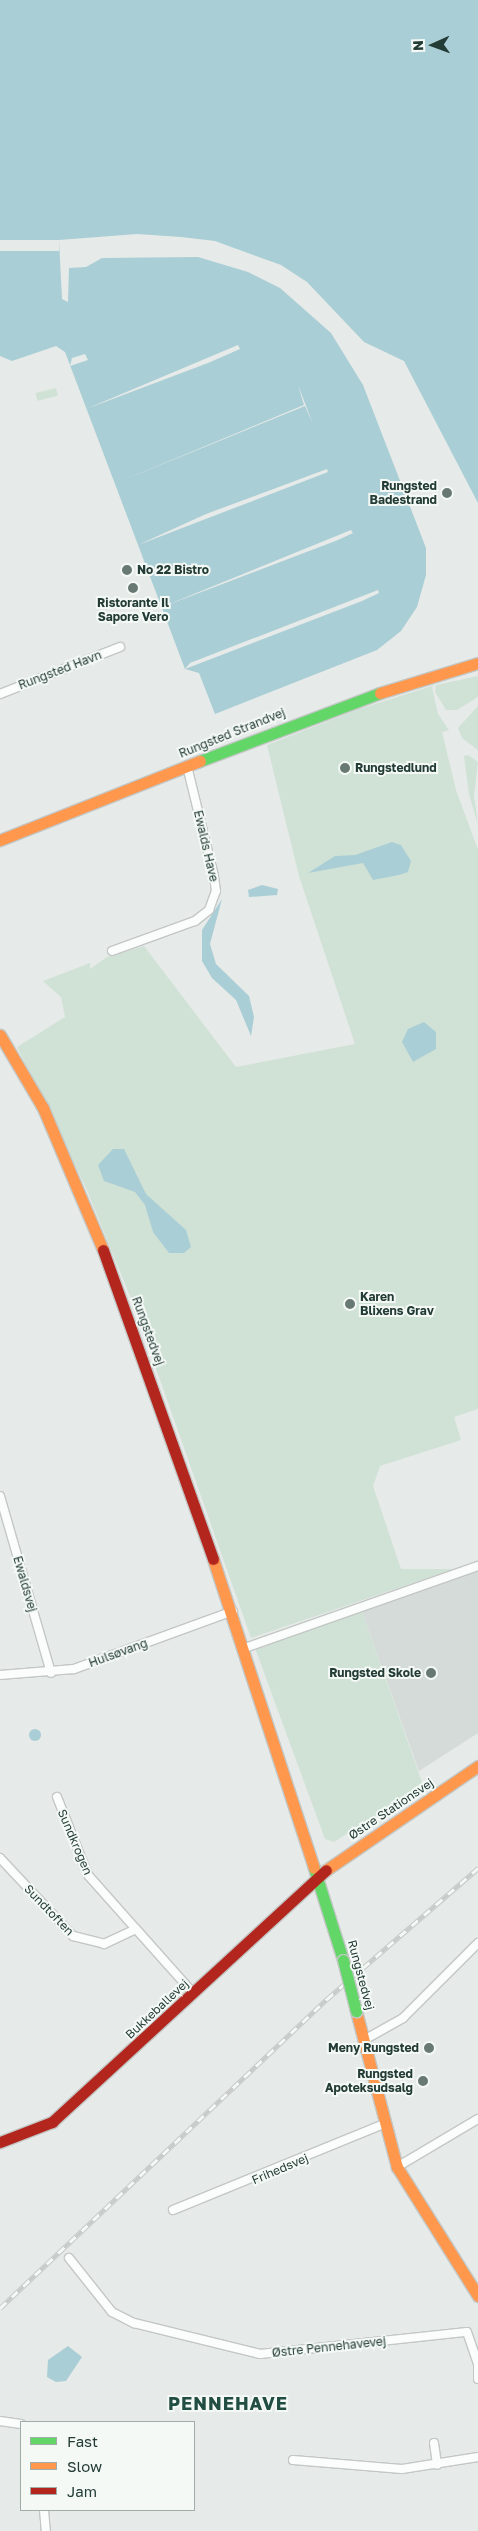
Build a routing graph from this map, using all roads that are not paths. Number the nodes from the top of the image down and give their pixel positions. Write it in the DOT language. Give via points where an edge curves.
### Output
graph roads {
  1 [pos="120,647"];
  2 [pos="478,663"];
  3 [pos="0,694"];
  4 [pos="187,766"];
  5 [pos="0,840"];
  6 [pos="112,951"];
  7 [pos="0,1035"];
  8 [pos="4,1054"];
  9 [pos="0,1496"];
  10 [pos="478,1566"];
  11 [pos="233,1612"];
  12 [pos="245,1648"];
  13 [pos="51,1673"];
  14 [pos="0,1675"];
  15 [pos="478,1766"];
  16 [pos="57,1797"];
  17 [pos="0,1858"];
  18 [pos="319,1876"];
  19 [pos="136,1929"];
  20 [pos="478,1944"];
  21 [pos="194,1994"];
  22 [pos="364,2040"];
  23 [pos="478,2118"];
  24 [pos="384,2124"];
  25 [pos="0,2142"];
  26 [pos="397,2167"];
  27 [pos="174,2210"];
  28 [pos="69,2258"];
  29 [pos="478,2296"];
  30 [pos="478,2365"];
  31 [pos="478,2379"];
  32 [pos="0,2421"];
  33 [pos="20,2424"];
  34 [pos="434,2443"];
  35 [pos="478,2457"];
  36 [pos="294,2460"];
  37 [pos="438,2465"];
  38 [pos="44,2511"];
  39 [pos="46,2531"];
  1 -- 3 [label="street, Rungsted Havn"];
  2 -- 4 [label="main road, Rungsted Strandvej" via="392,687"];
  4 -- 5 [label="main road, Rungsted Strandvej"];
  4 -- 6 [label="street, Ewalds Have" via="216,891 208,910 195,921"];
  7 -- 8 [label="main road, Rungstedvej"];
  8 -- 11 [label="main road, Rungstedvej" via="42,1108 98,1235"];
  9 -- 13 [label="street, Ewaldsvej"];
  10 -- 12 [label="street"];
  11 -- 12 [label="main road, Rungstedvej"];
  11 -- 13 [label="street, Hulsøvang" via="74,1669"];
  12 -- 18 [label="main road, Rungstedvej"];
  13 -- 14 [label="street, Hulsøvang"];
  15 -- 18 [label="main road, Østre Stationsvej"];
  16 -- 19 [label="street, Sundkrogen" via="88,1875"];
  17 -- 19 [label="street, Sundtoften" via="73,1936 104,1944"];
  18 -- 21 [label="main road, Bukkeballevej"];
  18 -- 22 [label="main road, Rungstedvej, bridge"];
  19 -- 21 [label="street"];
  20 -- 22 [label="street" via="403,2018"];
  21 -- 25 [label="main road, Bukkeballevej" via="52,2122"];
  22 -- 24 [label="main road, Rungstedvej"];
  23 -- 26 [label="street"];
  24 -- 26 [label="main road, Rungstedvej"];
  24 -- 27 [label="street, Frihedsvej"];
  26 -- 29 [label="main road, Rungstedvej"];
  28 -- 30 [label="street, Østre Pennehavevej" via="112,2312 134,2323 260,2354 467,2332"];
  30 -- 31 [label="street"];
  32 -- 33 [label="street"];
  34 -- 37 [label="street"];
  35 -- 37 [label="street"];
  36 -- 37 [label="street" via="402,2469"];
  38 -- 39 [label="street"];
}
